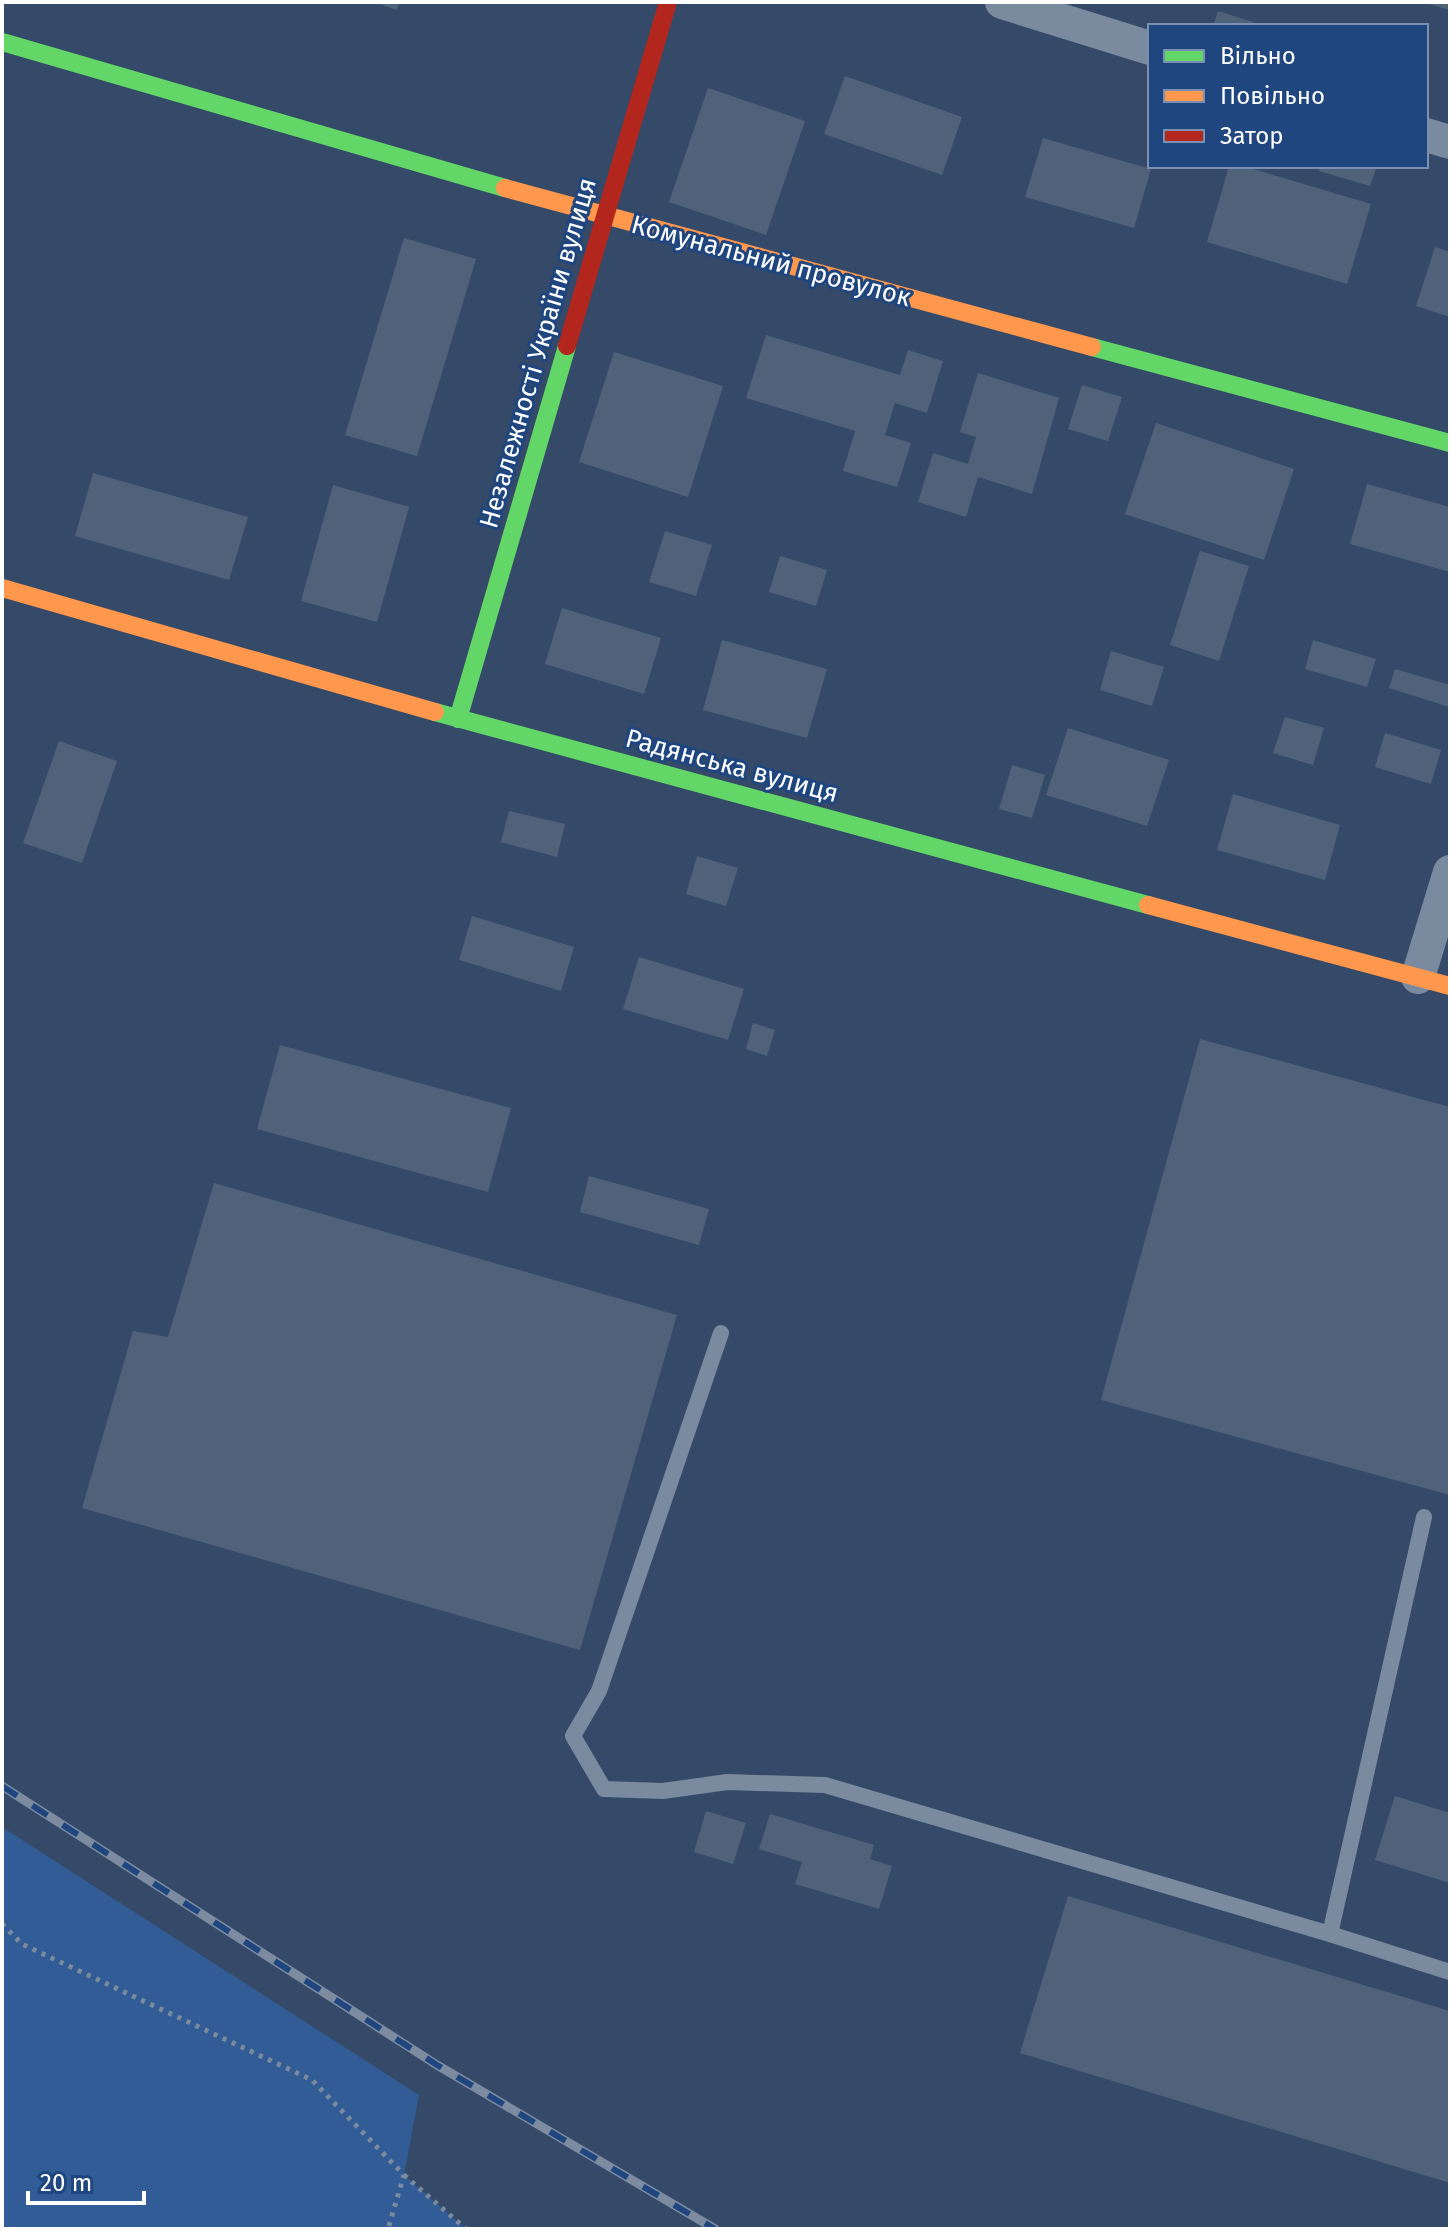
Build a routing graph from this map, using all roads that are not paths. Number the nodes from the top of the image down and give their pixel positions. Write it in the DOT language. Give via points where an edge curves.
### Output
graph roads {
  1 [pos="668,2"];
  2 [pos="1002,2"];
  3 [pos="2,42"];
  4 [pos="1148,47"];
  5 [pos="1428,136"];
  6 [pos="1450,142"];
  7 [pos="605,217"];
  8 [pos="1450,443"];
  9 [pos="2,588"];
  10 [pos="458,719"];
  11 [pos="1450,872"];
  12 [pos="1434,982"];
  13 [pos="721,1333"];
  14 [pos="1424,1517"];
  15 [pos="1330,1934"];
  16 [pos="1450,1972"];
  1 -- 7 [label="street, Незалежності України вулиця"];
  2 -- 4 [label="street"];
  3 -- 7 [label="street, Комунальний провулок"];
  5 -- 6 [label="street"];
  7 -- 8 [label="street, Комунальний провулок"];
  7 -- 10 [label="street, Незалежності України вулиця"];
  9 -- 10 [label="street, Радянська вулиця"];
  10 -- 12 [label="street, Радянська вулиця"];
  11 -- 12 [label="street"];
  13 -- 15 [label="lane" via="599,1691 573,1736 604,1789 663,1791 727,1782 825,1785"];
  14 -- 15 [label="lane"];
  15 -- 16 [label="lane"];
}
